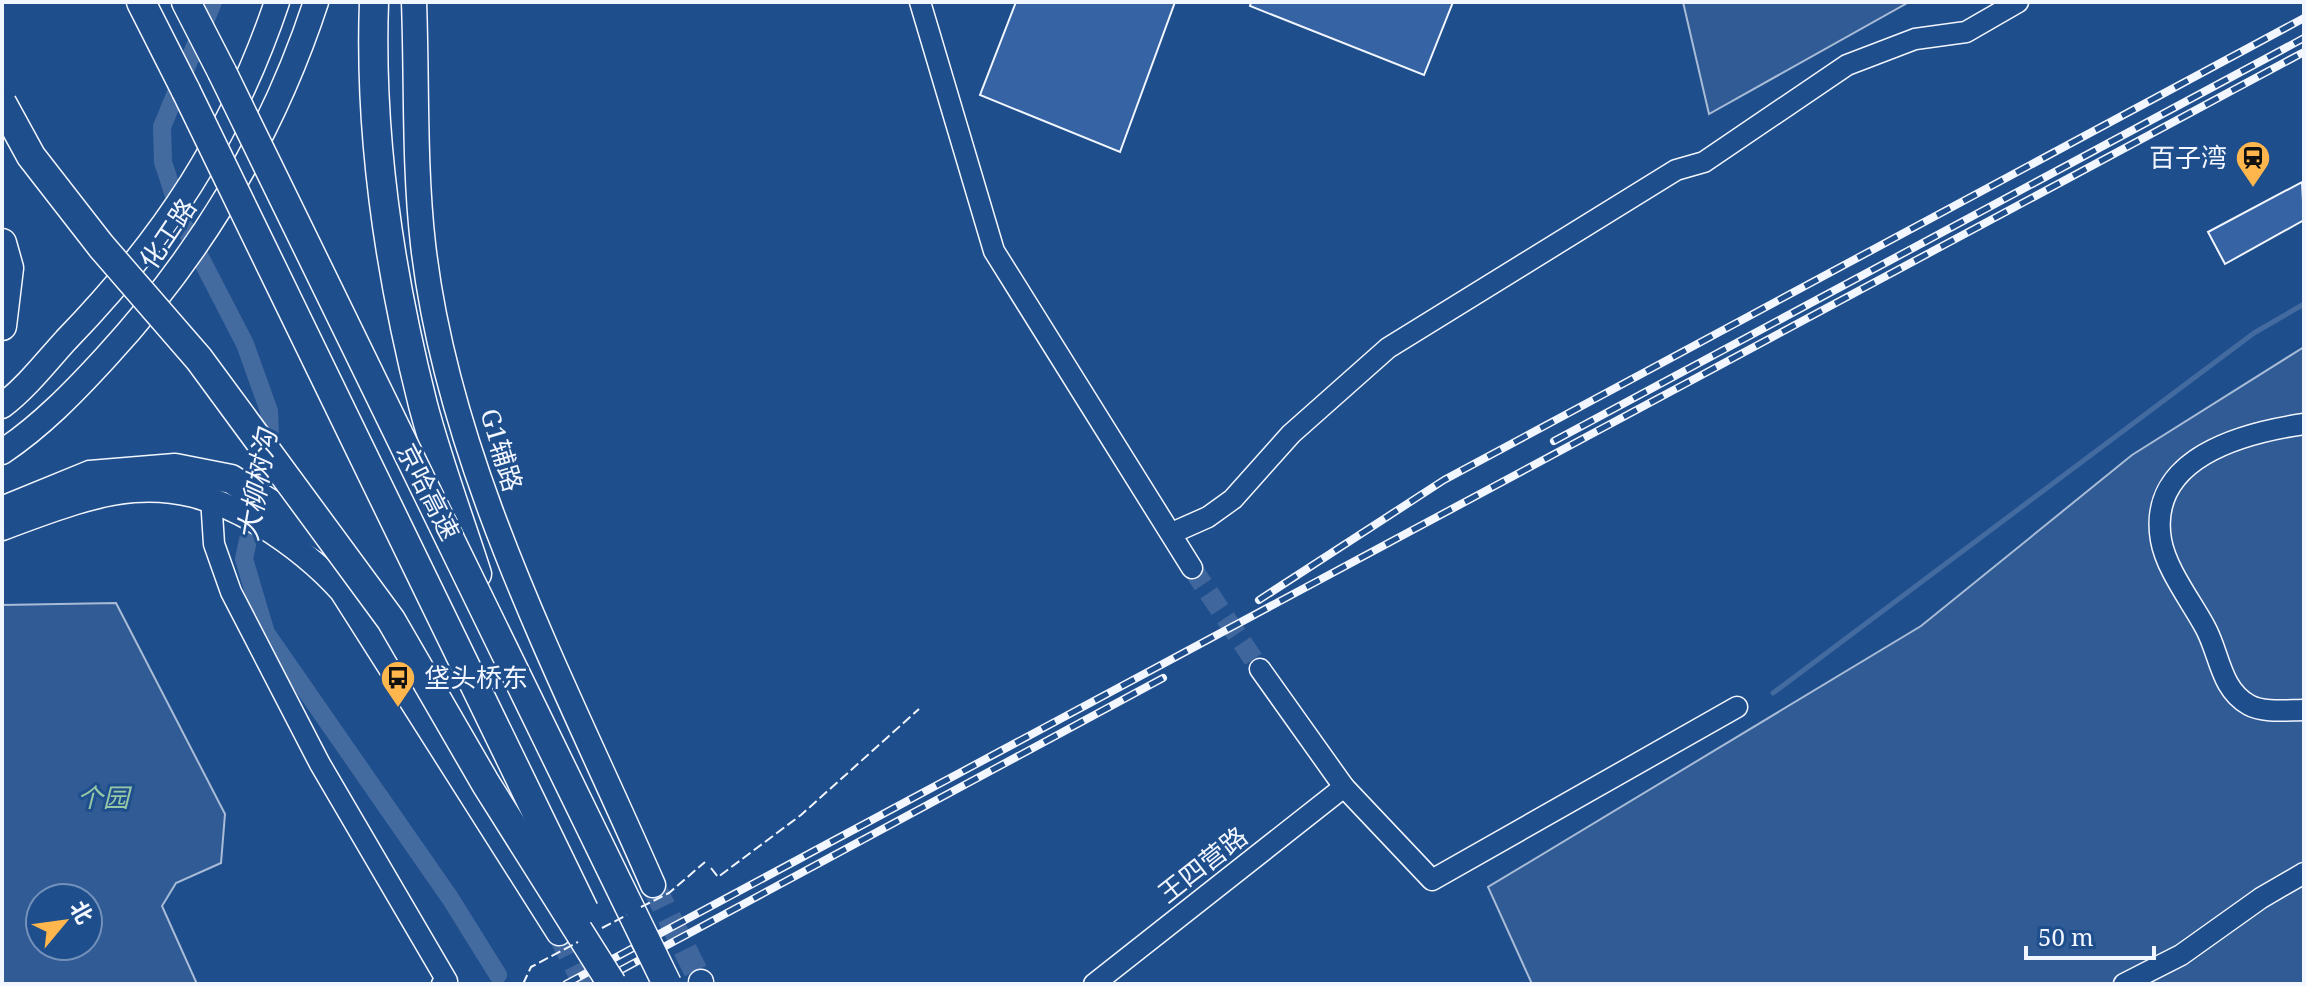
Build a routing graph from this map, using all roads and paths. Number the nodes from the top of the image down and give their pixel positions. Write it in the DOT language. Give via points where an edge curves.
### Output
graph roads {
  1 [pos="141,2"];
  2 [pos="186,2"];
  3 [pos="192,2"];
  4 [pos="277,2"];
  5 [pos="316,2"];
  6 [pos="374,2"];
  7 [pos="414,2"];
  8 [pos="920,2"];
  9 [pos="2018,2"];
  10 [pos="222,72"];
  11 [pos="2,103"];
  12 [pos="2,243"];
  13 [pos="2,326"];
  14 [pos="2,406"];
  15 [pos="2304,424"];
  16 [pos="2,452"];
  17 [pos="220,502"];
  18 [pos="2,511"];
  19 [pos="2,528"];
  20 [pos="1172,533"];
  21 [pos="337,546"];
  22 [pos="1192,568"];
  23 [pos="489,613"];
  24 [pos="1260,669"];
  25 [pos="1737,707"];
  26 [pos="2304,710"];
  27 [pos="1344,787"];
  28 [pos="2304,873"];
  29 [pos="653,885"];
  30 [pos="559,933"];
  31 [pos="442,984"];
  32 [pos="612,984"];
  33 [pos="619,984"];
  34 [pos="667,984"];
  35 [pos="1094,984"];
  36 [pos="2124,984"];
  1 -- 33 [label="highway, 京哈高速, bridge"];
  2 -- 10 [label="highway, 京哈高速"];
  3 -- 10 [label="highway"];
  4 -- 14 [label="main road, 化工路" via="230,122 158,236 108,297"];
  5 -- 16 [label="main road, 化工路" via="265,133 178,273 55,410"];
  6 -- 23 [label="highway, bridge" via="374,89 397,293 424,408"];
  7 -- 29 [label="main road, G1辅路" via="423,243 442,347 484,500"];
  8 -- 20 [label="street" via="994,251"];
  9 -- 20 [label="street" via="1966,32 1915,39 1847,65 1704,162 1676,170 1388,348 1291,434 1233,499"];
  10 -- 23 [label="highway, 京哈高速, bridge"];
  11 -- 21 [label="highway, bridge" via="31,156 199,359"];
  12 -- 13 [label="highway" via="9,268"];
  15 -- 26 [label="street" via="2238,439 2189,463 2173,477 2159,521 2161,543 2213,641 2229,685 2252,707"];
  17 -- 19 [label="main road" via="173,489 125,490"];
  17 -- 30 [label="main road" via="279,535 320,566 342,591"];
  17 -- 31 [label="street" via="214,544 231,592 320,764 447,981"];
  18 -- 21 [label="highway" via="90,475 175,468 231,479"];
  20 -- 22 [label="street"];
  21 -- 32 [label="highway, bridge" via="391,620"];
  23 -- 34 [label="highway, 京哈高速, bridge"];
  24 -- 27 [label="street"];
  25 -- 27 [label="street" via="1432,880"];
  27 -- 35 [label="street, 王四营路"];
  28 -- 36 [label="street" via="2181,955"];
}
